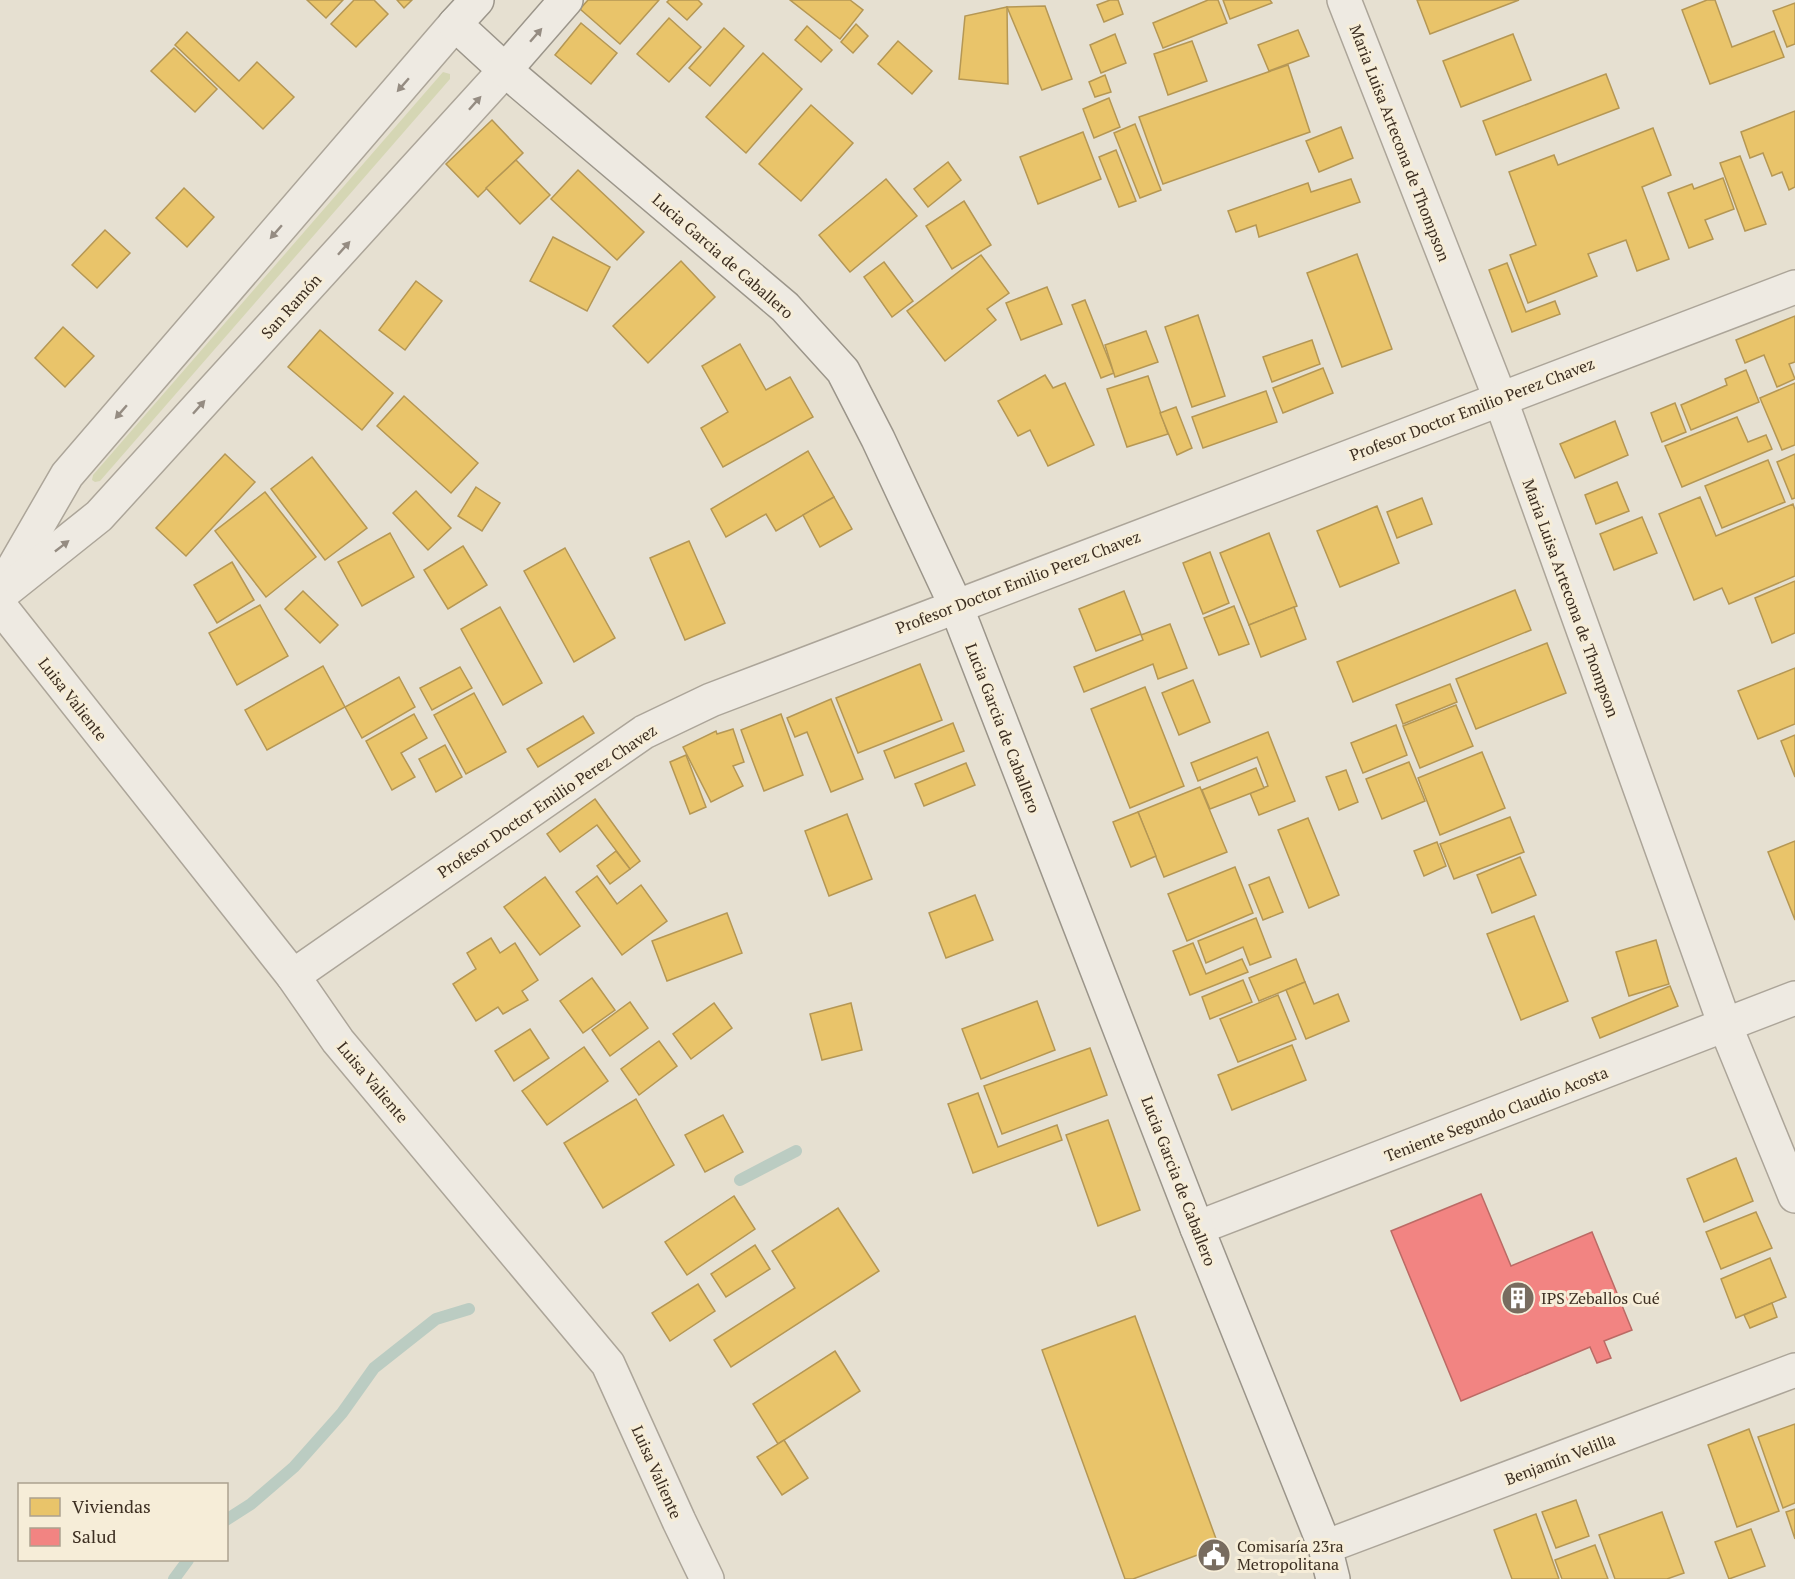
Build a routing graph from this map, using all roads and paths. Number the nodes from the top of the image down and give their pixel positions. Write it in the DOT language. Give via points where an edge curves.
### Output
graph roads {
  1 [pos="477,0"];
  2 [pos="566,0"];
  3 [pos="1344,0"];
  4 [pos="455,24"];
  5 [pos="505,70"];
  6 [pos="1795,287"];
  7 [pos="1500,398"];
  8 [pos="0,590"];
  9 [pos="0,595"];
  10 [pos="0,606"];
  11 [pos="956,606"];
  12 [pos="292,976"];
  13 [pos="1795,998"];
  14 [pos="1725,1025"];
  15 [pos="1795,1196"];
  16 [pos="1197,1228"];
  17 [pos="1795,1370"];
  18 [pos="1325,1547"];
  19 [pos="707,1579"];
  20 [pos="1333,1579"];
  1 -- 4 [label="street"];
  5 -- 2 [label="street, San Ramón, one-way"];
  3 -- 7 [label="street, Maria Luisa Artecona de Thompson"];
  4 -- 5 [label="street, Lucia Garcia de Caballero"];
  4 -- 8 [label="street, one-way" via="67,475"];
  9 -- 5 [label="street, San Ramón, one-way" via="99,516"];
  5 -- 11 [label="street, Lucia Garcia de Caballero" via="785,307 843,371"];
  6 -- 7 [label="street, Profesor Doctor Emilio Perez Chavez"];
  7 -- 11 [label="street, Profesor Doctor Emilio Perez Chavez"];
  7 -- 14 [label="street, Maria Luisa Artecona de Thompson"];
  10 -- 12 [label="street, Luisa Valiente"];
  11 -- 12 [label="street, Profesor Doctor Emilio Perez Chavez" via="711,700 644,732"];
  11 -- 16 [label="street, Lucia Garcia de Caballero"];
  12 -- 19 [label="street, Luisa Valiente" via="338,1041 608,1364"];
  13 -- 14 [label="street, Teniente Segundo Claudio Acosta"];
  14 -- 15 [label="street, Maria Luisa Artecona de Thompson"];
  14 -- 16 [label="street, Teniente Segundo Claudio Acosta"];
  16 -- 18 [label="street, Lucia Garcia de Caballero"];
  17 -- 18 [label="street, Benjamín Velilla"];
  18 -- 20 [label="street, Lucia Garcia de Caballero"];
}
